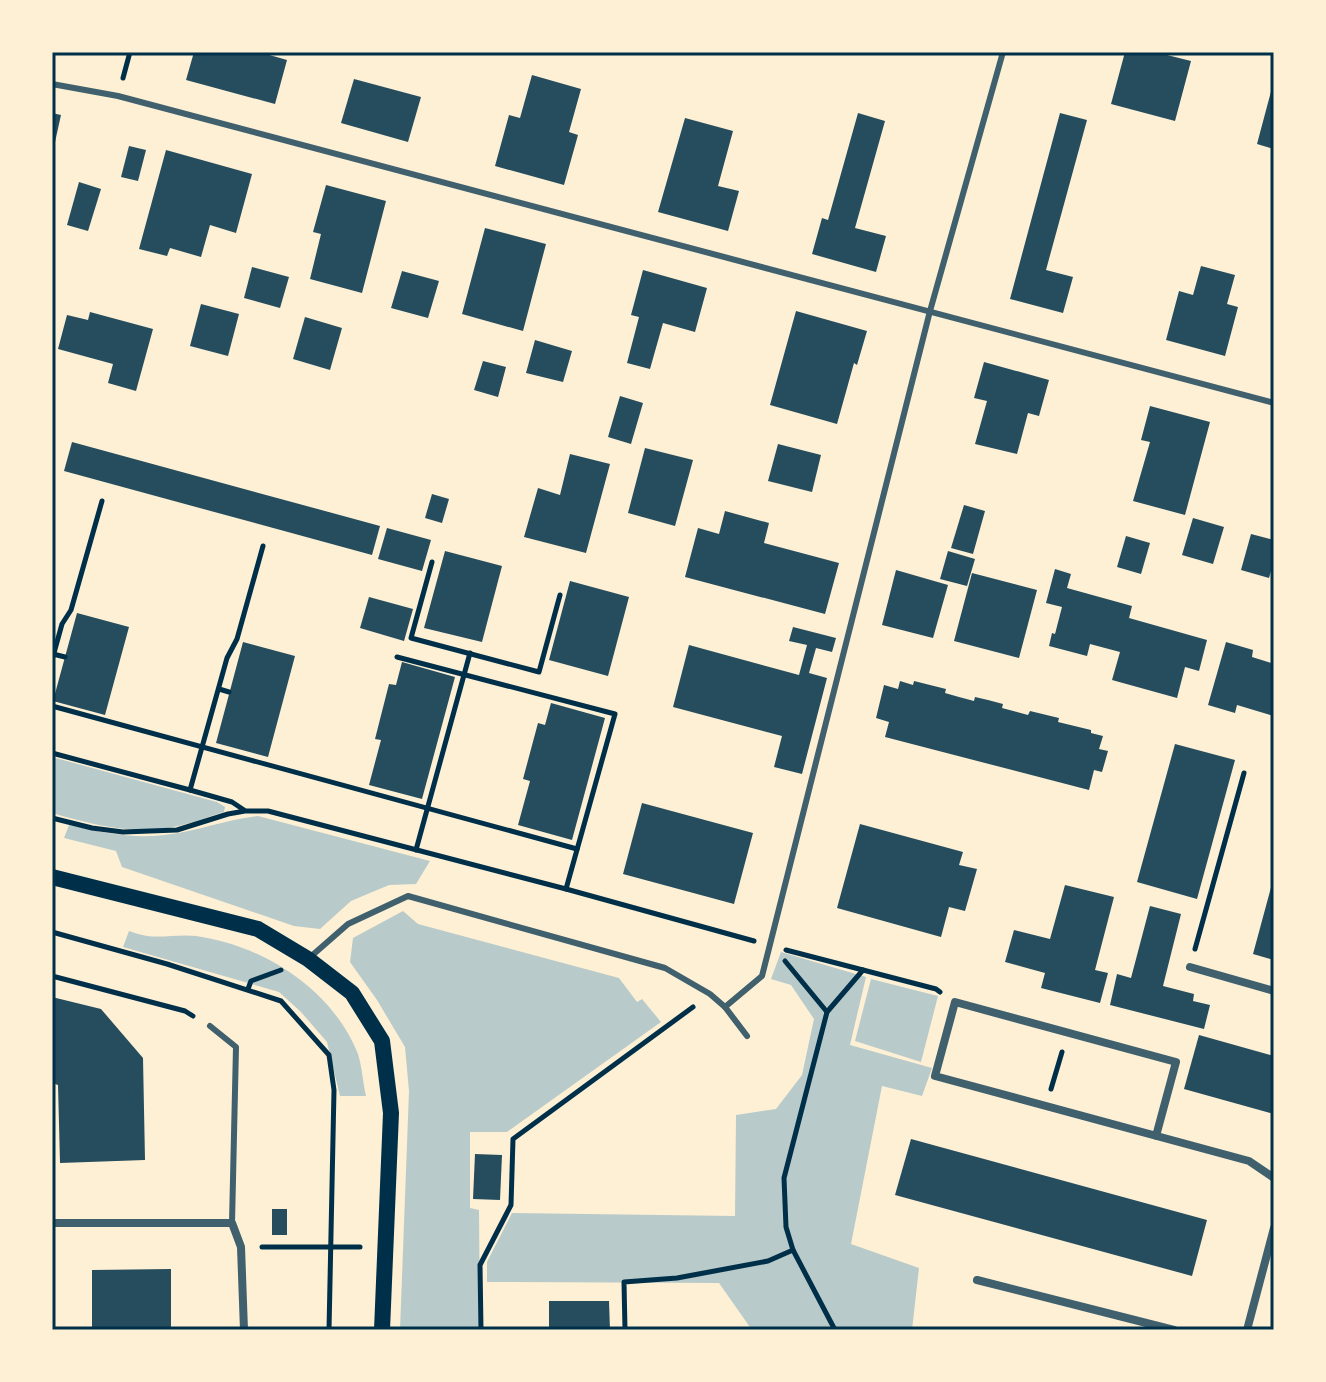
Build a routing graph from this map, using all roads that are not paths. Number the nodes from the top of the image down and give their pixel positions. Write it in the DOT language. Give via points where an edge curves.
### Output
graph roads {
  1 [pos="1003,52"];
  2 [pos="52,84"];
  3 [pos="930,311"];
  4 [pos="1274,403"];
  5 [pos="52,877"];
  6 [pos="308,959"];
  7 [pos="1190,967"];
  8 [pos="1274,991"];
  9 [pos="725,1007"];
  10 [pos="210,1026"];
  11 [pos="747,1036"];
  12 [pos="1156,1136"];
  13 [pos="1274,1178"];
  14 [pos="52,1223"];
  15 [pos="232,1223"];
  16 [pos="1274,1228"];
  17 [pos="977,1280"];
  18 [pos="244,1330"];
  19 [pos="382,1330"];
  20 [pos="1174,1330"];
  21 [pos="1247,1330"];
  1 -- 3 [label="lane"];
  2 -- 3 [label="lane" via="118,96"];
  3 -- 4 [label="lane"];
  3 -- 9 [label="lane" via="762,976"];
  5 -- 6 [label="main road" via="258,929"];
  6 -- 9 [label="lane" via="348,924 408,896 665,968"];
  6 -- 19 [label="main road" via="352,993 382,1041 391,1113"];
  7 -- 8 [label="street"];
  9 -- 11 [label="lane"];
  10 -- 15 [label="lane" via="236,1047"];
  12 -- 12 [label="street" via="1176,1062 955,1002 935,1076"];
  12 -- 13 [label="street" via="1249,1161"];
  14 -- 15 [label="street"];
  15 -- 18 [label="street" via="241,1247"];
  16 -- 21 [label="street"];
  17 -- 20 [label="street"];
}
